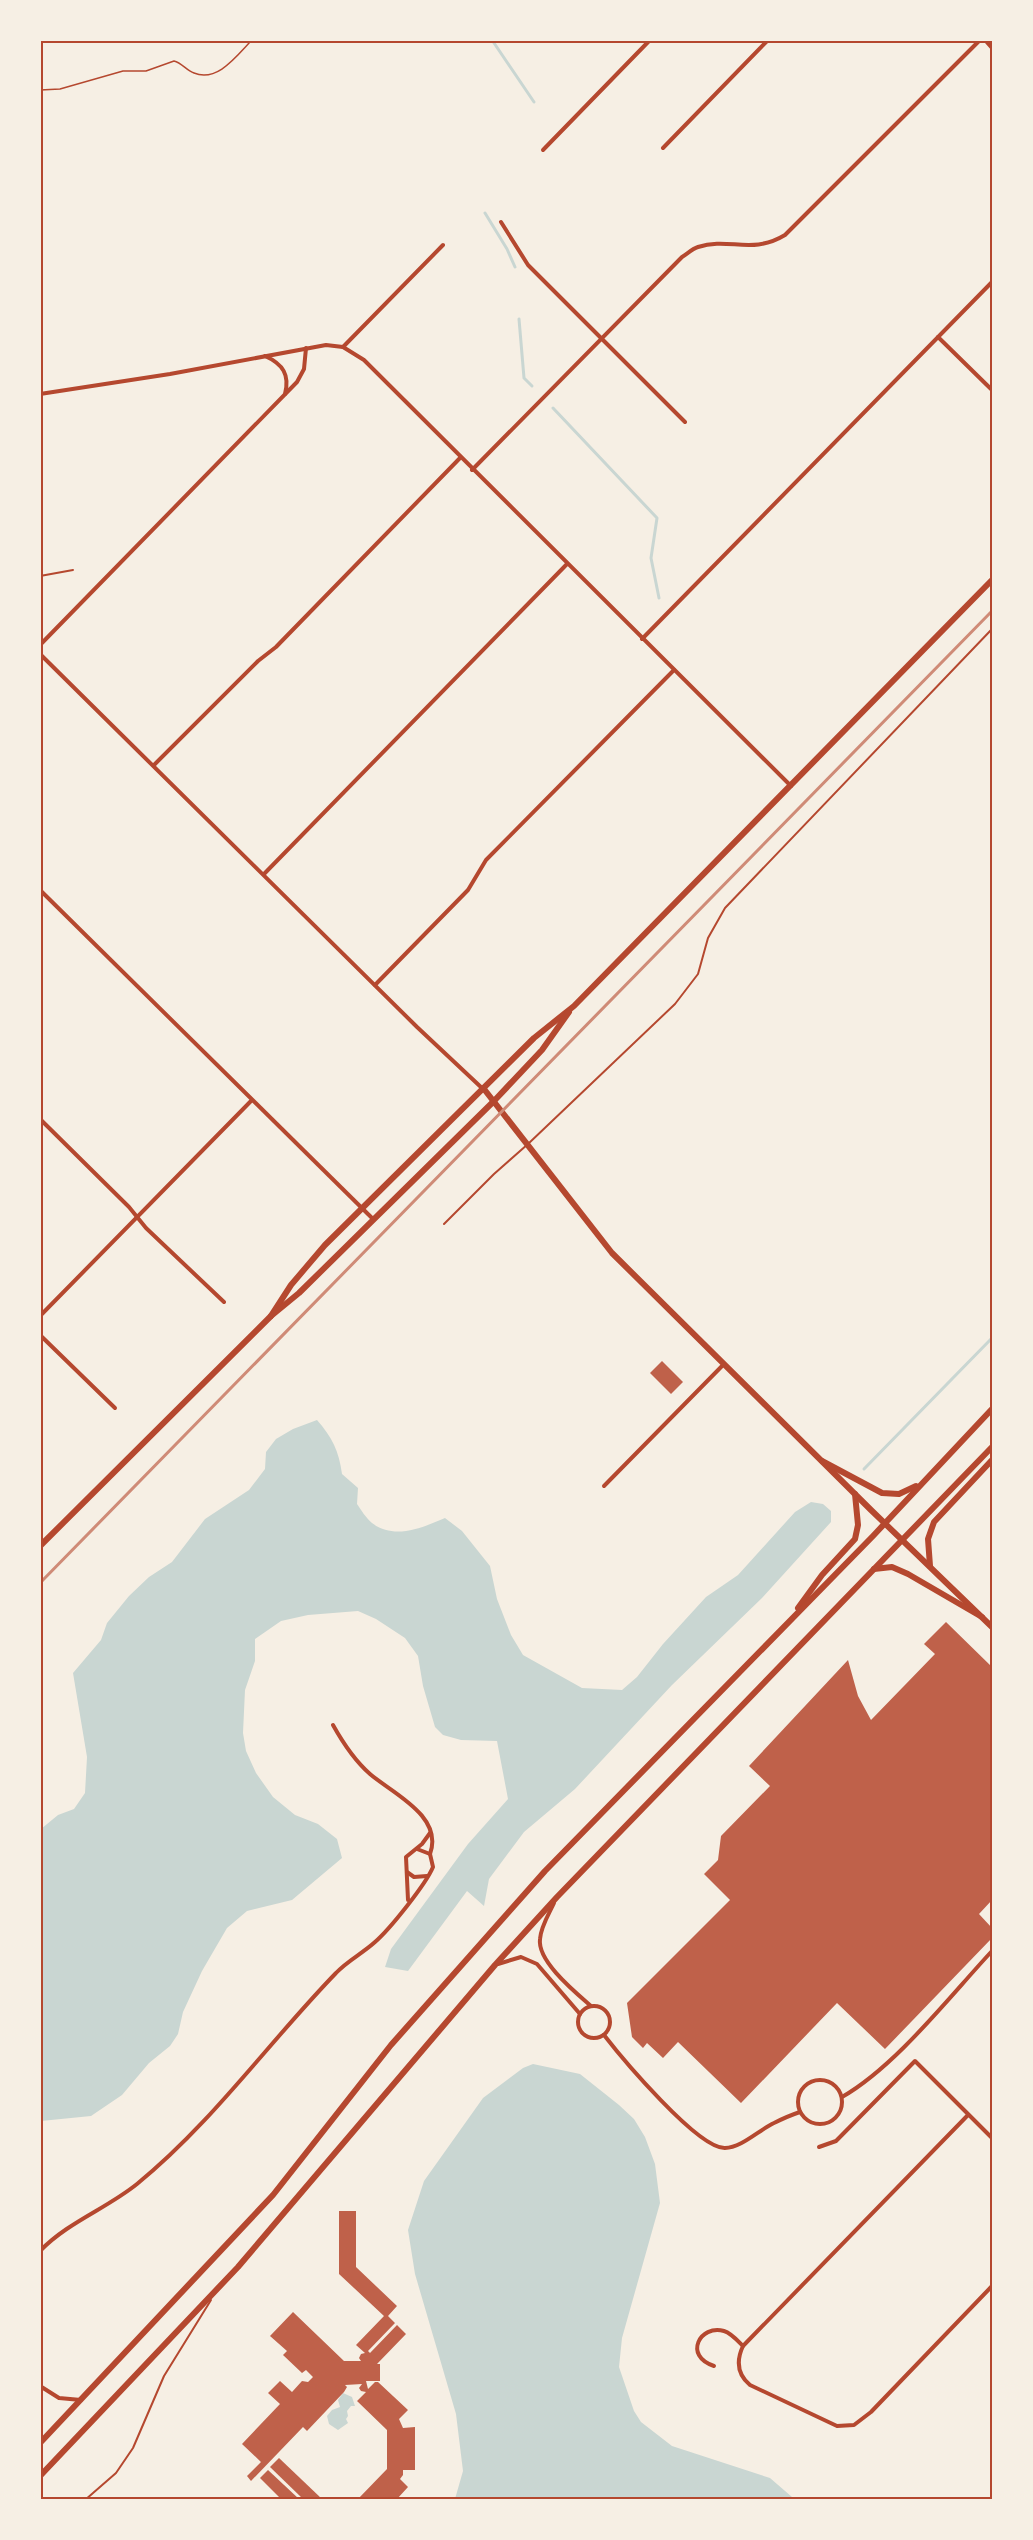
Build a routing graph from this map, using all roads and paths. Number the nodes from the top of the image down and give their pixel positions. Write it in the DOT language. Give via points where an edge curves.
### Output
graph roads {
  1 [pos="252,40"];
  2 [pos="650,40"];
  3 [pos="768,40"];
  4 [pos="980,40"];
  5 [pos="986,40"];
  6 [pos="993,48"];
  7 [pos="40,90"];
  8 [pos="663,148"];
  9 [pos="543,150"];
  10 [pos="501,222"];
  11 [pos="443,245"];
  12 [pos="993,282"];
  13 [pos="938,337"];
  14 [pos="600,338"];
  15 [pos="343,346"];
  16 [pos="306,348"];
  17 [pos="265,356"];
  18 [pos="993,390"];
  19 [pos="40,394"];
  20 [pos="285,395"];
  21 [pos="685,422"];
  22 [pos="460,458"];
  23 [pos="472,470"];
  24 [pos="567,564"];
  25 [pos="73,570"];
  26 [pos="40,576"];
  27 [pos="993,580"];
  28 [pos="993,629"];
  29 [pos="642,639"];
  30 [pos="40,645"];
  31 [pos="40,654"];
  32 [pos="674,670"];
  33 [pos="154,765"];
  34 [pos="791,786"];
  35 [pos="264,874"];
  36 [pos="40,890"];
  37 [pos="375,985"];
  38 [pos="574,1006"];
  39 [pos="484,1089"];
  40 [pos="251,1101"];
  41 [pos="494,1101"];
  42 [pos="40,1119"];
  43 [pos="528,1144"];
  44 [pos="362,1208"];
  45 [pos="137,1217"];
  46 [pos="373,1219"];
  47 [pos="444,1224"];
  48 [pos="224,1302"];
  49 [pos="40,1316"];
  50 [pos="271,1316"];
  51 [pos="40,1335"];
  52 [pos="725,1363"];
  53 [pos="115,1408"];
  54 [pos="993,1409"];
  55 [pos="993,1447"];
  56 [pos="993,1460"];
  57 [pos="822,1461"];
  58 [pos="921,1483"];
  59 [pos="604,1486"];
  60 [pos="855,1494"];
  61 [pos="885,1523"];
  62 [pos="902,1540"];
  63 [pos="40,1546"];
  64 [pos="930,1566"];
  65 [pos="873,1569"];
  66 [pos="982,1617"];
  67 [pos="993,1627"];
  68 [pos="783,1628"];
  69 [pos="333,1725"];
  70 [pos="430,1832"];
  71 [pos="417,1849"];
  72 [pos="430,1854"];
  73 [pos="406,1871"];
  74 [pos="428,1875"];
  75 [pos="557,1897"];
  76 [pos="408,1901"];
  77 [pos="993,1951"];
  78 [pos="495,1965"];
  79 [pos="591,2006"];
  80 [pos="580,2014"];
  81 [pos="604,2035"];
  82 [pos="842,2097"];
  83 [pos="800,2112"];
  84 [pos="968,2115"];
  85 [pos="993,2138"];
  86 [pos="819,2146"];
  87 [pos="40,2251"];
  88 [pos="993,2286"];
  89 [pos="215,2292"];
  90 [pos="743,2346"];
  91 [pos="714,2366"];
  92 [pos="40,2385"];
  93 [pos="83,2400"];
  94 [pos="40,2443"];
  95 [pos="40,2476"];
  96 [pos="85,2499"];
  1 -- 7 [label="path" via="225,68 210,74 196,75 174,61 146,71 123,71 60,89"];
  2 -- 9 [label="street"];
  3 -- 8 [label="street"];
  4 -- 14 [label="street" via="785,235 771,244 697,248 668,270"];
  5 -- 6 [label="street"];
  10 -- 14 [label="street" via="528,266"];
  11 -- 15 [label="street"];
  12 -- 13 [label="street"];
  13 -- 18 [label="street"];
  13 -- 29 [label="street"];
  14 -- 21 [label="street"];
  14 -- 23 [label="street"];
  15 -- 16 [label="street"];
  15 -- 22 [label="street" via="364,360"];
  16 -- 17 [label="street"];
  16 -- 20 [label="street" via="304,369"];
  17 -- 19 [label="street"];
  17 -- 20 [label="street" via="284,370 288,383"];
  20 -- 30 [label="street"];
  22 -- 23 [label="street"];
  22 -- 33 [label="street"];
  23 -- 24 [label="street"];
  24 -- 29 [label="street"];
  24 -- 35 [label="street"];
  25 -- 26 [label="lane"];
  27 -- 34 [label="main road"];
  28 -- 43 [label="lane" via="725,908 708,938 698,974 675,1004"];
  29 -- 32 [label="street"];
  31 -- 33 [label="street"];
  32 -- 34 [label="street"];
  32 -- 37 [label="street" via="486,860 468,890"];
  33 -- 35 [label="street"];
  34 -- 38 [label="main road"];
  35 -- 37 [label="street"];
  36 -- 40 [label="street"];
  37 -- 39 [label="street"];
  38 -- 39 [label="main road" via="534,1038"];
  38 -- 41 [label="main road" via="542,1050"];
  39 -- 41 [label="main road"];
  39 -- 44 [label="main road"];
  40 -- 44 [label="street"];
  40 -- 45 [label="street"];
  41 -- 43 [label="main road"];
  41 -- 46 [label="main road"];
  42 -- 45 [label="street"];
  43 -- 47 [label="lane"];
  43 -- 52 [label="main road" via="612,1253"];
  44 -- 46 [label="street"];
  44 -- 50 [label="main road" via="311,1260"];
  45 -- 48 [label="street"];
  45 -- 49 [label="street"];
  46 -- 50 [label="main road"];
  50 -- 63 [label="main road"];
  51 -- 53 [label="street"];
  52 -- 57 [label="main road"];
  52 -- 59 [label="street"];
  54 -- 58 [label="main road"];
  55 -- 62 [label="main road"];
  56 -- 64 [label="main road" via="934,1522 928,1539"];
  57 -- 58 [label="main road" via="882,1493 899,1494"];
  57 -- 60 [label="main road"];
  58 -- 61 [label="main road"];
  60 -- 61 [label="main road"];
  60 -- 68 [label="main road" via="855,1539 822,1575"];
  61 -- 62 [label="main road"];
  61 -- 68 [label="main road"];
  62 -- 64 [label="main road"];
  62 -- 65 [label="main road"];
  64 -- 66 [label="main road"];
  65 -- 66 [label="main road" via="892,1567 908,1574"];
  65 -- 75 [label="main road"];
  66 -- 67 [label="main road"];
  68 -- 93 [label="main road" via="490,1932 392,2045 273,2195"];
  69 -- 70 [label="street" via="355,1759 370,1775 398,1793"];
  70 -- 71 [label="street"];
  70 -- 72 [label="street"];
  71 -- 72 [label="street"];
  71 -- 73 [label="street" via="406,1857"];
  72 -- 74 [label="street" via="433,1867"];
  73 -- 74 [label="street" via="419,1878"];
  73 -- 76 [label="street"];
  74 -- 76 [label="street"];
  75 -- 78 [label="main road"];
  75 -- 79 [label="street" via="542,1930 541,1948 551,1966"];
  76 -- 87 [label="street" via="392,1925 338,1970 166,2157 136,2185 63,2230"];
  77 -- 82 [label="street" via="901,2049 863,2085"];
  78 -- 80 [label="street" via="521,1957 537,1964"];
  78 -- 89 [label="main road"];
  79 -- 80 [label="street"];
  79 -- 81 [label="street" via="603,2009 609,2016 610,2026"];
  80 -- 81 [label="street" via="578,2025 583,2034 594,2038"];
  81 -- 83 [label="street" via="626,2064 703,2139 725,2148"];
  82 -- 83 [label="street" via="841,2110 829,2123 812,2123"];
  82 -- 83 [label="street" via="828,2080 814,2080 800,2091"];
  84 -- 85 [label="street"];
  84 -- 86 [label="street" via="915,2061 836,2141"];
  84 -- 90 [label="street"];
  88 -- 90 [label="street" via="854,2425 837,2426 750,2385 743,2379 738,2361"];
  89 -- 95 [label="main road"];
  89 -- 96 [label="lane" via="164,2376 133,2448 116,2473"];
  90 -- 91 [label="street" via="726,2331 714,2330 702,2336 697,2355"];
  92 -- 93 [label="street" via="59,2398"];
  93 -- 94 [label="main road"];
}
